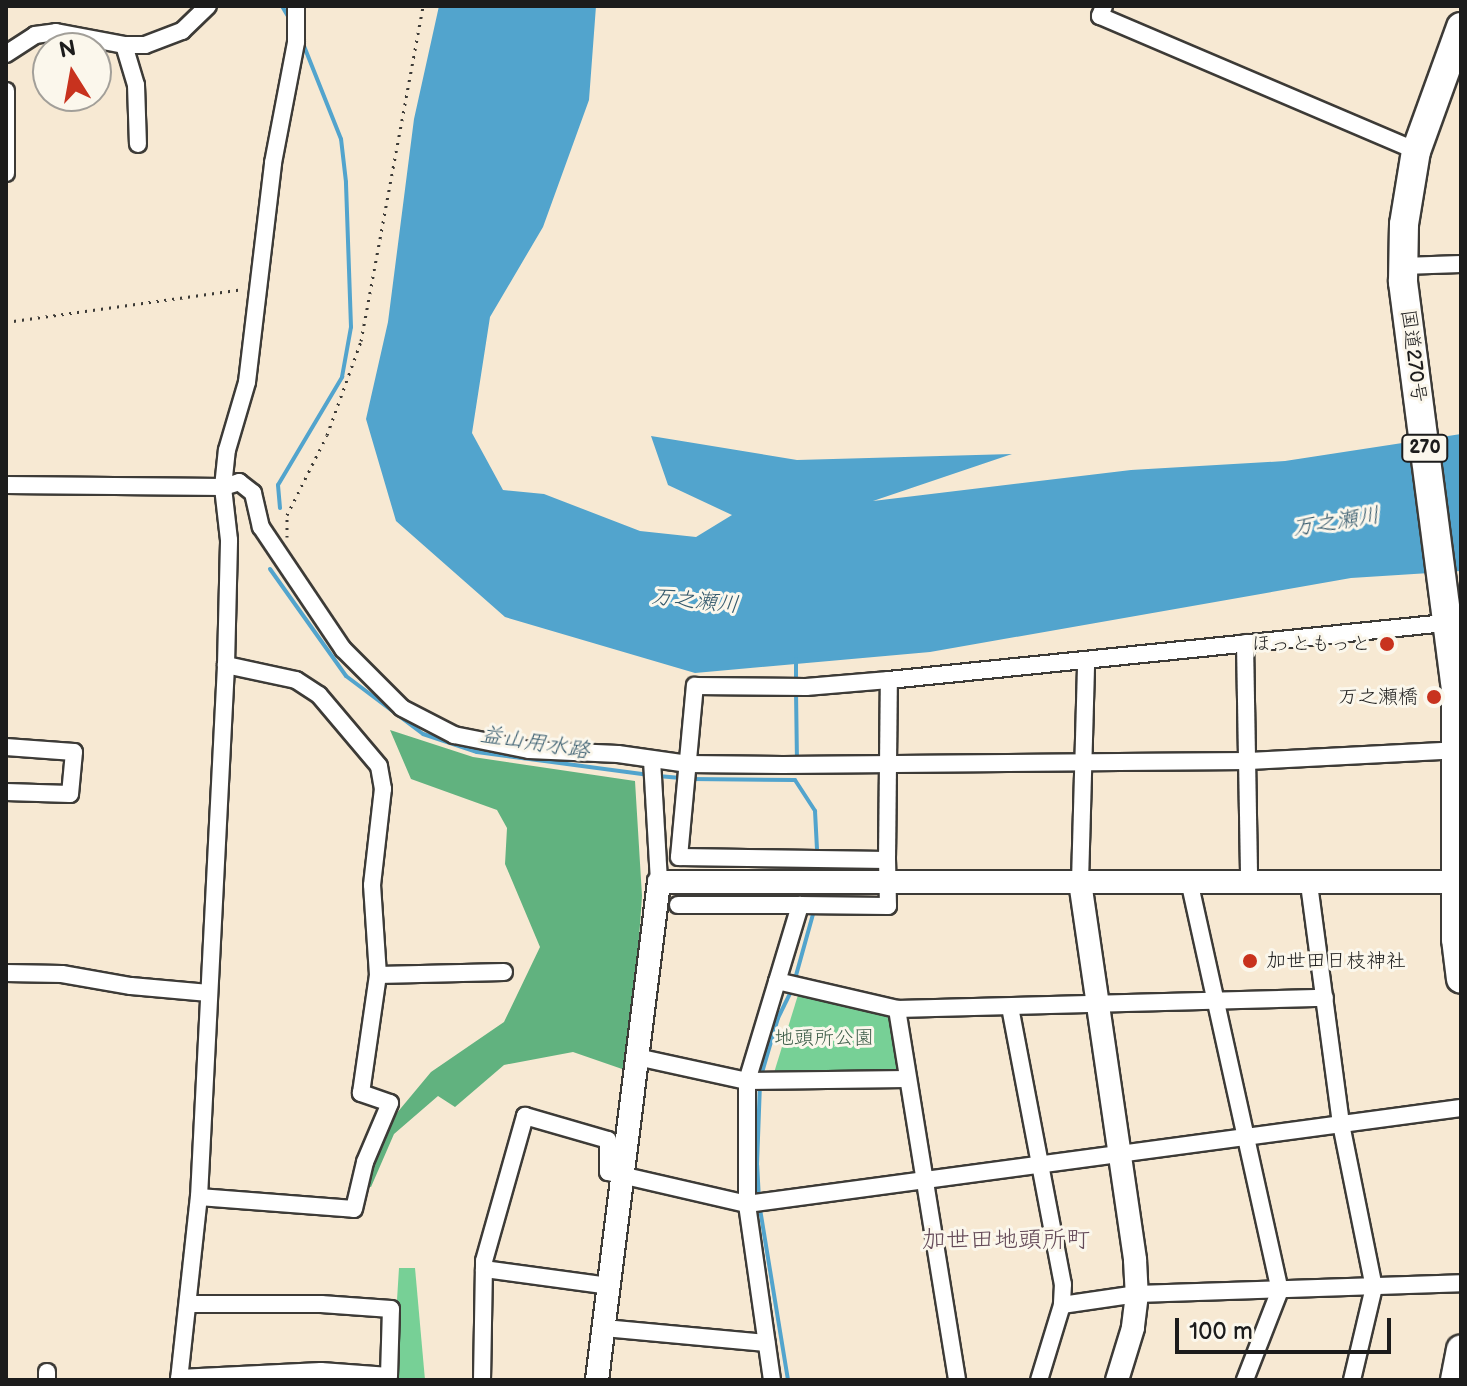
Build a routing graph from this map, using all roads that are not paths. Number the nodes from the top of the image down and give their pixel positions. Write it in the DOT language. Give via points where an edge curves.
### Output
graph roads {
  1 [pos="208,6"];
  2 [pos="1104,6"];
  3 [pos="296,12"];
  4 [pos="1461,27"];
  5 [pos="124,45"];
  6 [pos="6,54"];
  7 [pos="6,91"];
  8 [pos="138,144"];
  9 [pos="1416,151"];
  10 [pos="6,173"];
  11 [pos="1461,264"];
  12 [pos="1403,274"];
  13 [pos="6,485"];
  14 [pos="223,487"];
  15 [pos="1453,619"];
  16 [pos="1245,643"];
  17 [pos="1086,661"];
  18 [pos="226,665"];
  19 [pos="889,680"];
  20 [pos="6,747"];
  21 [pos="1459,750"];
  22 [pos="1249,761"];
  23 [pos="890,764"];
  24 [pos="1082,765"];
  25 [pos="654,771"];
  26 [pos="688,773"];
  27 [pos="6,792"];
  28 [pos="887,871"];
  29 [pos="659,882"];
  30 [pos="1080,882"];
  31 [pos="1458,882"];
  32 [pos="1249,884"];
  33 [pos="1309,884"];
  34 [pos="1190,885"];
  35 [pos="678,905"];
  36 [pos="800,905"];
  37 [pos="504,972"];
  38 [pos="6,973"];
  39 [pos="378,975"];
  40 [pos="1461,979"];
  41 [pos="789,984"];
  42 [pos="209,993"];
  43 [pos="1325,998"];
  44 [pos="1217,1000"];
  45 [pos="1098,1006"];
  46 [pos="1010,1007"];
  47 [pos="897,1009"];
  48 [pos="637,1057"];
  49 [pos="907,1079"];
  50 [pos="750,1081"];
  51 [pos="1461,1108"];
  52 [pos="1341,1124"];
  53 [pos="1245,1138"];
  54 [pos="1120,1156"];
  55 [pos="1040,1167"];
  56 [pos="623,1173"];
  57 [pos="926,1183"];
  58 [pos="199,1197"];
  59 [pos="750,1204"];
  60 [pos="484,1269"];
  61 [pos="1461,1283"];
  62 [pos="610,1286"];
  63 [pos="1374,1287"];
  64 [pos="1280,1290"];
  65 [pos="1137,1294"];
  66 [pos="189,1304"];
  67 [pos="1062,1305"];
  68 [pos="604,1328"];
  69 [pos="766,1343"];
  70 [pos="1461,1350"];
  71 [pos="179,1379"];
  72 [pos="482,1380"];
  73 [pos="597,1380"];
  74 [pos="772,1380"];
  75 [pos="957,1380"];
  76 [pos="1039,1380"];
  77 [pos="1117,1380"];
  78 [pos="1245,1380"];
  79 [pos="1352,1380"];
  80 [pos="1455,1380"];
  1 -- 5 [label="street" via="182,31"];
  2 -- 9 [label="street" via="1100,16"];
  3 -- 14 [label="street" via="247,382 227,450"];
  4 -- 9 [label="highway, 国道270号 / 270"];
  5 -- 6 [label="street" via="56,32 35,35"];
  5 -- 8 [label="street" via="136,85"];
  7 -- 10 [label="street"];
  9 -- 12 [label="highway, 国道270号 / 270" via="1404,224"];
  11 -- 12 [label="street"];
  12 -- 15 [label="highway, 国道270号 / 270"];
  13 -- 14 [label="street"];
  14 -- 18 [label="street" via="229,540"];
  14 -- 25 [label="street" via="239,482 253,493 261,527 343,649 412,715 454,735"];
  15 -- 16 [label="street"];
  15 -- 21 [label="highway, 国道270号 / 270"];
  16 -- 17 [label="street"];
  16 -- 22 [label="street"];
  17 -- 19 [label="street"];
  17 -- 24 [label="street"];
  18 -- 39 [label="street" via="296,680 319,695 379,766 383,789 372,885"];
  18 -- 42 [label="street"];
  19 -- 23 [label="street"];
  19 -- 26 [label="street" via="806,687 695,686"];
  20 -- 27 [label="street" via="74,752 70,794"];
  21 -- 22 [label="street"];
  21 -- 31 [label="highway, 国道270号 / 270"];
  22 -- 24 [label="street"];
  22 -- 32 [label="street"];
  23 -- 24 [label="street"];
  23 -- 26 [label="street"];
  23 -- 28 [label="street"];
  24 -- 30 [label="street"];
  25 -- 26 [label="street"];
  25 -- 29 [label="street"];
  26 -- 28 [label="street" via="679,857"];
  28 -- 29 [label="street" via="817,882"];
  28 -- 30 [label="street"];
  28 -- 36 [label="street" via="888,906"];
  29 -- 48 [label="street"];
  30 -- 34 [label="street"];
  30 -- 45 [label="street"];
  31 -- 33 [label="street"];
  31 -- 40 [label="highway, 国道270号 / 270"];
  32 -- 33 [label="street"];
  32 -- 34 [label="street"];
  33 -- 43 [label="street"];
  34 -- 44 [label="street"];
  35 -- 36 [label="street"];
  36 -- 41 [label="street"];
  37 -- 39 [label="street"];
  38 -- 42 [label="street" via="62,974"];
  39 -- 58 [label="street" via="361,1093 390,1103 365,1162 354,1209"];
  41 -- 47 [label="street"];
  41 -- 50 [label="street"];
  42 -- 58 [label="street"];
  43 -- 44 [label="street"];
  43 -- 52 [label="street"];
  44 -- 45 [label="street"];
  44 -- 53 [label="street"];
  45 -- 46 [label="street"];
  45 -- 54 [label="street"];
  46 -- 47 [label="street"];
  46 -- 55 [label="street"];
  47 -- 49 [label="street"];
  48 -- 50 [label="street"];
  48 -- 56 [label="street"];
  49 -- 50 [label="street"];
  49 -- 57 [label="street"];
  50 -- 59 [label="street"];
  51 -- 52 [label="street"];
  52 -- 53 [label="street"];
  52 -- 63 [label="street"];
  53 -- 54 [label="street"];
  53 -- 64 [label="street"];
  54 -- 55 [label="street"];
  54 -- 65 [label="street"];
  55 -- 57 [label="street"];
  55 -- 67 [label="street" via="1063,1284"];
  56 -- 59 [label="street"];
  56 -- 60 [label="street" via="608,1172 608,1140 525,1116 490,1231"];
  56 -- 62 [label="street"];
  57 -- 59 [label="street"];
  57 -- 75 [label="street"];
  58 -- 66 [label="street"];
  59 -- 69 [label="street"];
  60 -- 62 [label="street"];
  60 -- 72 [label="street"];
  61 -- 63 [label="street"];
  62 -- 68 [label="street"];
  63 -- 64 [label="street"];
  63 -- 79 [label="street"];
  64 -- 65 [label="street"];
  64 -- 78 [label="street"];
  65 -- 67 [label="street"];
  65 -- 77 [label="street"];
  66 -- 71 [label="street"];
  66 -- 71 [label="street" via="391,1309 389,1376 321,1371"];
  67 -- 76 [label="street"];
  68 -- 69 [label="street"];
  68 -- 73 [label="street"];
  69 -- 74 [label="street"];
  70 -- 80 [label="highway"];
}
